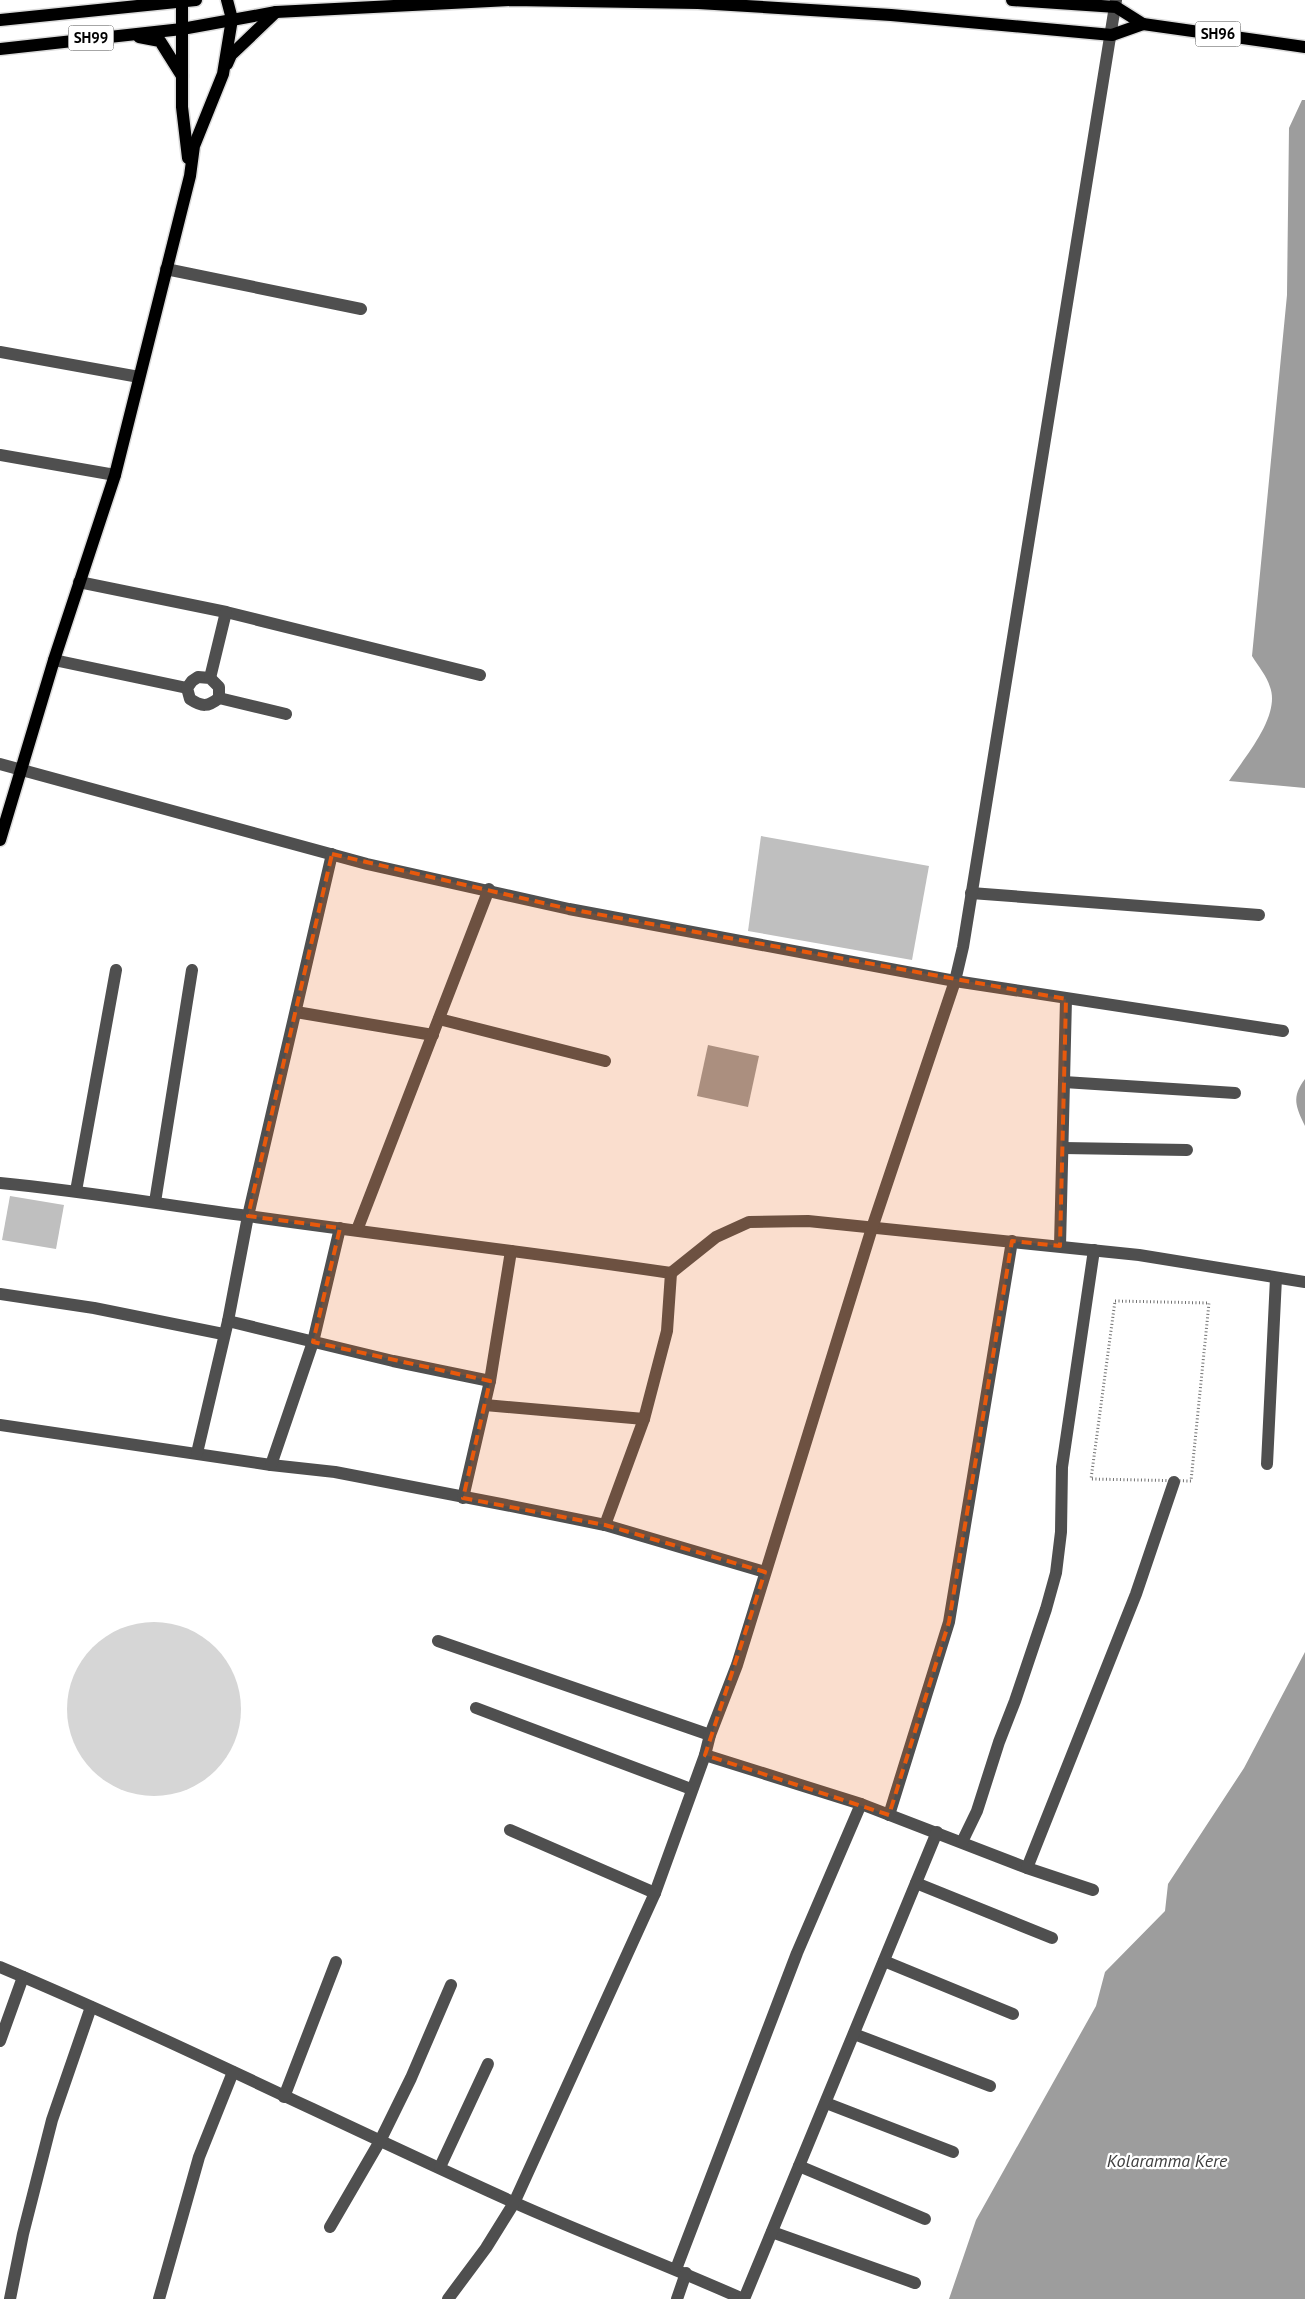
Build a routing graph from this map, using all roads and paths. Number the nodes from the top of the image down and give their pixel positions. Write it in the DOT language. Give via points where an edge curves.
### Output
graph roads {
  1 [pos="196,0"];
  2 [pos="227,0"];
  3 [pos="1012,0"];
  4 [pos="182,1"];
  5 [pos="1116,3"];
  6 [pos="276,12"];
  7 [pos="232,19"];
  8 [pos="0,20"];
  9 [pos="1143,24"];
  10 [pos="182,29"];
  11 [pos="123,34"];
  12 [pos="1112,35"];
  13 [pos="1299,46"];
  14 [pos="0,49"];
  15 [pos="223,74"];
  16 [pos="182,76"];
  17 [pos="190,176"];
  18 [pos="166,270"];
  19 [pos="361,309"];
  20 [pos="0,352"];
  21 [pos="140,376"];
  22 [pos="0,455"];
  23 [pos="115,475"];
  24 [pos="79,582"];
  25 [pos="226,612"];
  26 [pos="54,660"];
  27 [pos="480,674"];
  28 [pos="210,678"];
  29 [pos="187,688"];
  30 [pos="219,698"];
  31 [pos="286,714"];
  32 [pos="0,764"];
  33 [pos="21,770"];
  34 [pos="0,840"];
  35 [pos="332,854"];
  36 [pos="488,889"];
  37 [pos="971,893"];
  38 [pos="1259,915"];
  39 [pos="116,970"];
  40 [pos="192,970"];
  41 [pos="955,981"];
  42 [pos="1066,999"];
  43 [pos="296,1012"];
  44 [pos="439,1019"];
  45 [pos="1283,1031"];
  46 [pos="433,1035"];
  47 [pos="605,1061"];
  48 [pos="1064,1082"];
  49 [pos="1235,1093"];
  50 [pos="1063,1148"];
  51 [pos="1187,1150"];
  52 [pos="0,1183"];
  53 [pos="76,1191"];
  54 [pos="155,1202"];
  55 [pos="248,1216"];
  56 [pos="340,1228"];
  57 [pos="872,1228"];
  58 [pos="358,1230"];
  59 [pos="1012,1241"];
  60 [pos="1060,1246"];
  61 [pos="1094,1250"];
  62 [pos="511,1251"];
  63 [pos="672,1273"];
  64 [pos="1276,1278"];
  65 [pos="1305,1282"];
  66 [pos="0,1294"];
  67 [pos="228,1321"];
  68 [pos="223,1334"];
  69 [pos="313,1342"];
  70 [pos="490,1381"];
  71 [pos="485,1405"];
  72 [pos="644,1419"];
  73 [pos="0,1425"];
  74 [pos="197,1453"];
  75 [pos="1267,1464"];
  76 [pos="270,1465"];
  77 [pos="1174,1482"];
  78 [pos="463,1498"];
  79 [pos="606,1525"];
  80 [pos="765,1572"];
  81 [pos="438,1641"];
  82 [pos="476,1708"];
  83 [pos="710,1735"];
  84 [pos="705,1755"];
  85 [pos="691,1789"];
  86 [pos="861,1804"];
  87 [pos="889,1815"];
  88 [pos="510,1830"];
  89 [pos="938,1832"];
  90 [pos="962,1842"];
  91 [pos="1027,1868"];
  92 [pos="916,1883"];
  93 [pos="1092,1890"];
  94 [pos="655,1893"];
  95 [pos="1052,1938"];
  96 [pos="884,1961"];
  97 [pos="336,1962"];
  98 [pos="0,1967"];
  99 [pos="23,1977"];
  100 [pos="451,1985"];
  101 [pos="91,2007"];
  102 [pos="1013,2014"];
  103 [pos="854,2034"];
  104 [pos="0,2041"];
  105 [pos="488,2064"];
  106 [pos="233,2072"];
  107 [pos="990,2086"];
  108 [pos="284,2097"];
  109 [pos="826,2103"];
  110 [pos="380,2141"];
  111 [pos="953,2152"];
  112 [pos="799,2166"];
  113 [pos="440,2167"];
  114 [pos="514,2203"];
  115 [pos="925,2219"];
  116 [pos="330,2228"];
  117 [pos="772,2232"];
  118 [pos="681,2271"];
  119 [pos="915,2283"];
  120 [pos="10,2299"];
  121 [pos="159,2299"];
  122 [pos="448,2299"];
  123 [pos="677,2299"];
  124 [pos="744,2299"];
  1 -- 4 [label="main road"];
  2 -- 7 [label="main road"];
  3 -- 5 [label="main road, SH96"];
  4 -- 8 [label="main road, SH99"];
  4 -- 10 [label="main road"];
  5 -- 9 [label="main road, SH96"];
  5 -- 12 [label="street"];
  6 -- 7 [label="main road, SH96"];
  6 -- 12 [label="main road, SH96" via="511,0 698,3 891,15"];
  6 -- 15 [label="main road" via="231,55"];
  7 -- 10 [label="main road, SH96"];
  7 -- 15 [label="main road"];
  9 -- 12 [label="main road, SH96"];
  9 -- 13 [label="main road, SH96"];
  10 -- 11 [label="main road, SH99"];
  10 -- 16 [label="main road"];
  11 -- 14 [label="main road, SH99"];
  11 -- 16 [label="main road" via="160,41"];
  12 -- 37 [label="street"];
  15 -- 17 [label="main road" via="194,146"];
  16 -- 17 [label="main road"];
  17 -- 18 [label="main road"];
  18 -- 19 [label="street"];
  18 -- 21 [label="main road"];
  20 -- 21 [label="street"];
  21 -- 23 [label="main road"];
  22 -- 23 [label="street"];
  23 -- 24 [label="main road"];
  24 -- 25 [label="street"];
  24 -- 26 [label="main road"];
  25 -- 27 [label="street"];
  25 -- 28 [label="street"];
  26 -- 29 [label="street"];
  26 -- 33 [label="main road"];
  28 -- 29 [label="street" via="198,678"];
  28 -- 30 [label="street" via="219,687"];
  29 -- 30 [label="street" via="190,699 199,705 211,705"];
  30 -- 31 [label="street"];
  32 -- 33 [label="street"];
  33 -- 34 [label="main road"];
  33 -- 35 [label="street"];
  35 -- 36 [label="street"];
  35 -- 43 [label="street"];
  36 -- 41 [label="street" via="569,909"];
  36 -- 44 [label="street"];
  37 -- 38 [label="street"];
  37 -- 41 [label="street"];
  39 -- 53 [label="street"];
  40 -- 54 [label="street"];
  41 -- 42 [label="street"];
  41 -- 57 [label="street"];
  42 -- 45 [label="street"];
  42 -- 48 [label="street"];
  43 -- 46 [label="street"];
  43 -- 55 [label="street"];
  44 -- 46 [label="street"];
  44 -- 47 [label="street"];
  46 -- 58 [label="street"];
  48 -- 49 [label="street"];
  48 -- 50 [label="street"];
  50 -- 51 [label="street"];
  50 -- 60 [label="street"];
  52 -- 53 [label="street"];
  53 -- 54 [label="street"];
  54 -- 55 [label="street"];
  55 -- 56 [label="street"];
  55 -- 67 [label="street"];
  56 -- 58 [label="street"];
  56 -- 69 [label="street"];
  57 -- 59 [label="street"];
  57 -- 63 [label="street" via="808,1220 749,1222 716,1237"];
  57 -- 80 [label="street"];
  58 -- 62 [label="street"];
  59 -- 60 [label="street"];
  59 -- 87 [label="street" via="949,1622"];
  60 -- 61 [label="street"];
  61 -- 64 [label="street"];
  61 -- 90 [label="street" via="1062,1467 1061,1532 1056,1573 977,1811"];
  62 -- 63 [label="street"];
  62 -- 70 [label="street"];
  63 -- 72 [label="street" via="667,1331"];
  64 -- 65 [label="street"];
  64 -- 75 [label="street"];
  66 -- 68 [label="street" via="94,1308"];
  67 -- 68 [label="street"];
  67 -- 69 [label="street"];
  68 -- 74 [label="street"];
  69 -- 70 [label="street"];
  69 -- 76 [label="street"];
  70 -- 71 [label="street"];
  71 -- 72 [label="street"];
  71 -- 78 [label="street"];
  72 -- 79 [label="street"];
  73 -- 74 [label="street"];
  74 -- 76 [label="street"];
  76 -- 78 [label="street" via="335,1472"];
  77 -- 77 [label="path" via="1091,1479 1115,1301 1209,1303 1191,1481"];
  77 -- 91 [label="street" via="1136,1594"];
  78 -- 79 [label="street"];
  79 -- 80 [label="street"];
  80 -- 83 [label="street" via="737,1665"];
  81 -- 83 [label="street"];
  82 -- 85 [label="street"];
  83 -- 84 [label="street"];
  84 -- 85 [label="street"];
  84 -- 86 [label="street"];
  85 -- 94 [label="street"];
  86 -- 87 [label="street"];
  86 -- 118 [label="street" via="797,1953"];
  87 -- 89 [label="street"];
  88 -- 94 [label="street"];
  89 -- 90 [label="street"];
  89 -- 92 [label="street"];
  90 -- 91 [label="street"];
  91 -- 93 [label="street"];
  92 -- 95 [label="street"];
  92 -- 96 [label="street"];
  94 -- 114 [label="street"];
  96 -- 102 [label="street"];
  96 -- 103 [label="street"];
  97 -- 108 [label="street"];
  98 -- 99 [label="street"];
  99 -- 101 [label="street"];
  99 -- 104 [label="street"];
  100 -- 110 [label="street"];
  101 -- 106 [label="street"];
  101 -- 120 [label="street" via="52,2120"];
  103 -- 107 [label="street"];
  103 -- 109 [label="street"];
  105 -- 113 [label="street"];
  106 -- 108 [label="street"];
  106 -- 121 [label="street" via="198,2157"];
  108 -- 110 [label="street"];
  109 -- 111 [label="street"];
  109 -- 112 [label="street"];
  110 -- 113 [label="street"];
  110 -- 116 [label="street"];
  112 -- 115 [label="street"];
  112 -- 117 [label="street"];
  113 -- 114 [label="street"];
  114 -- 118 [label="street"];
  114 -- 122 [label="street"];
  117 -- 119 [label="street"];
  117 -- 124 [label="street"];
  118 -- 123 [label="street"];
  118 -- 124 [label="street"];
}
